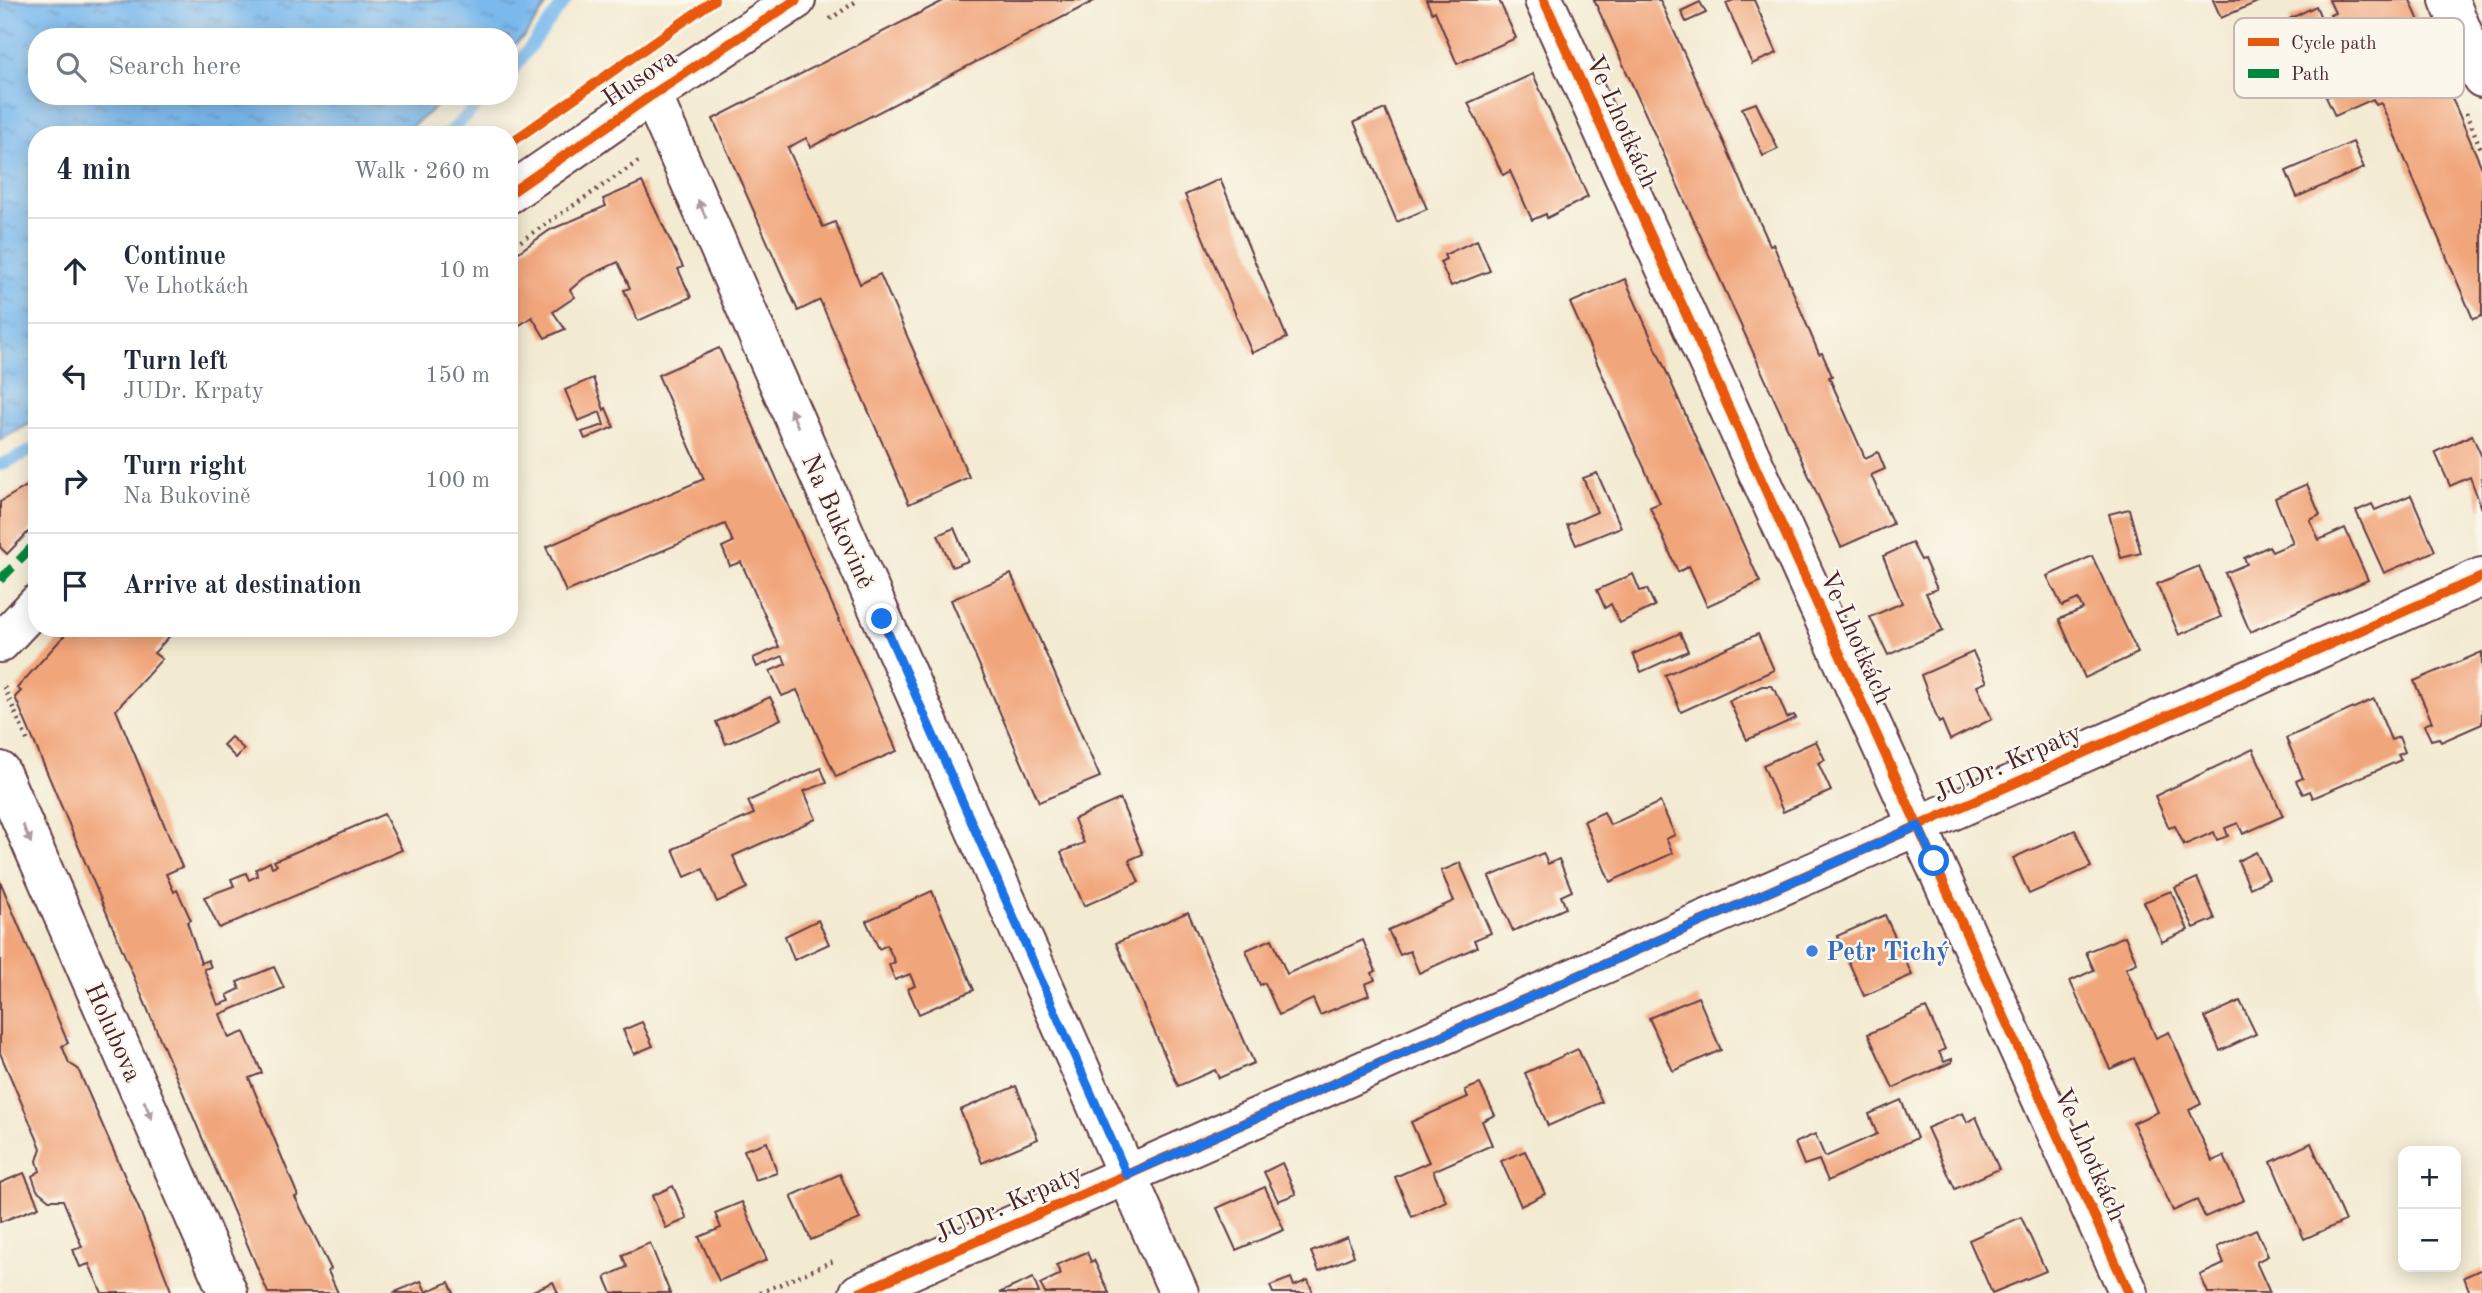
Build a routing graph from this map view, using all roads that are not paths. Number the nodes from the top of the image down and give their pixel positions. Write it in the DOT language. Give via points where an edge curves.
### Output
graph roads {
  1 [pos="796,0"];
  2 [pos="1544,0"];
  3 [pos="2449,0"];
  4 [pos="2457,18"];
  5 [pos="2464,35"];
  6 [pos="2482,78"];
  7 [pos="652,95"];
  8 [pos="518,188"];
  9 [pos="2482,578"];
  10 [pos="28,613"];
  11 [pos="0,643"];
  12 [pos="0,771"];
  13 [pos="1918,826"];
  14 [pos="1127,1175"];
  15 [pos="228,1293"];
  16 [pos="859,1293"];
  17 [pos="1179,1293"];
  18 [pos="2129,1293"];
  1 -- 7 [label="street, Husova"];
  2 -- 13 [label="street, Ve Lhotkách"];
  3 -- 4 [label="street"];
  5 -- 6 [label="street"];
  7 -- 8 [label="street, Husova"];
  14 -- 7 [label="street, Na Bukovině, one-way"];
  9 -- 13 [label="street, JUDr. Krpaty"];
  10 -- 11 [label="street"];
  12 -- 15 [label="street, Holubova, one-way"];
  13 -- 14 [label="street, JUDr. Krpaty"];
  13 -- 18 [label="street, Ve Lhotkách"];
  14 -- 16 [label="street, JUDr. Krpaty"];
  14 -- 17 [label="street, Na Bukovině"];
}
